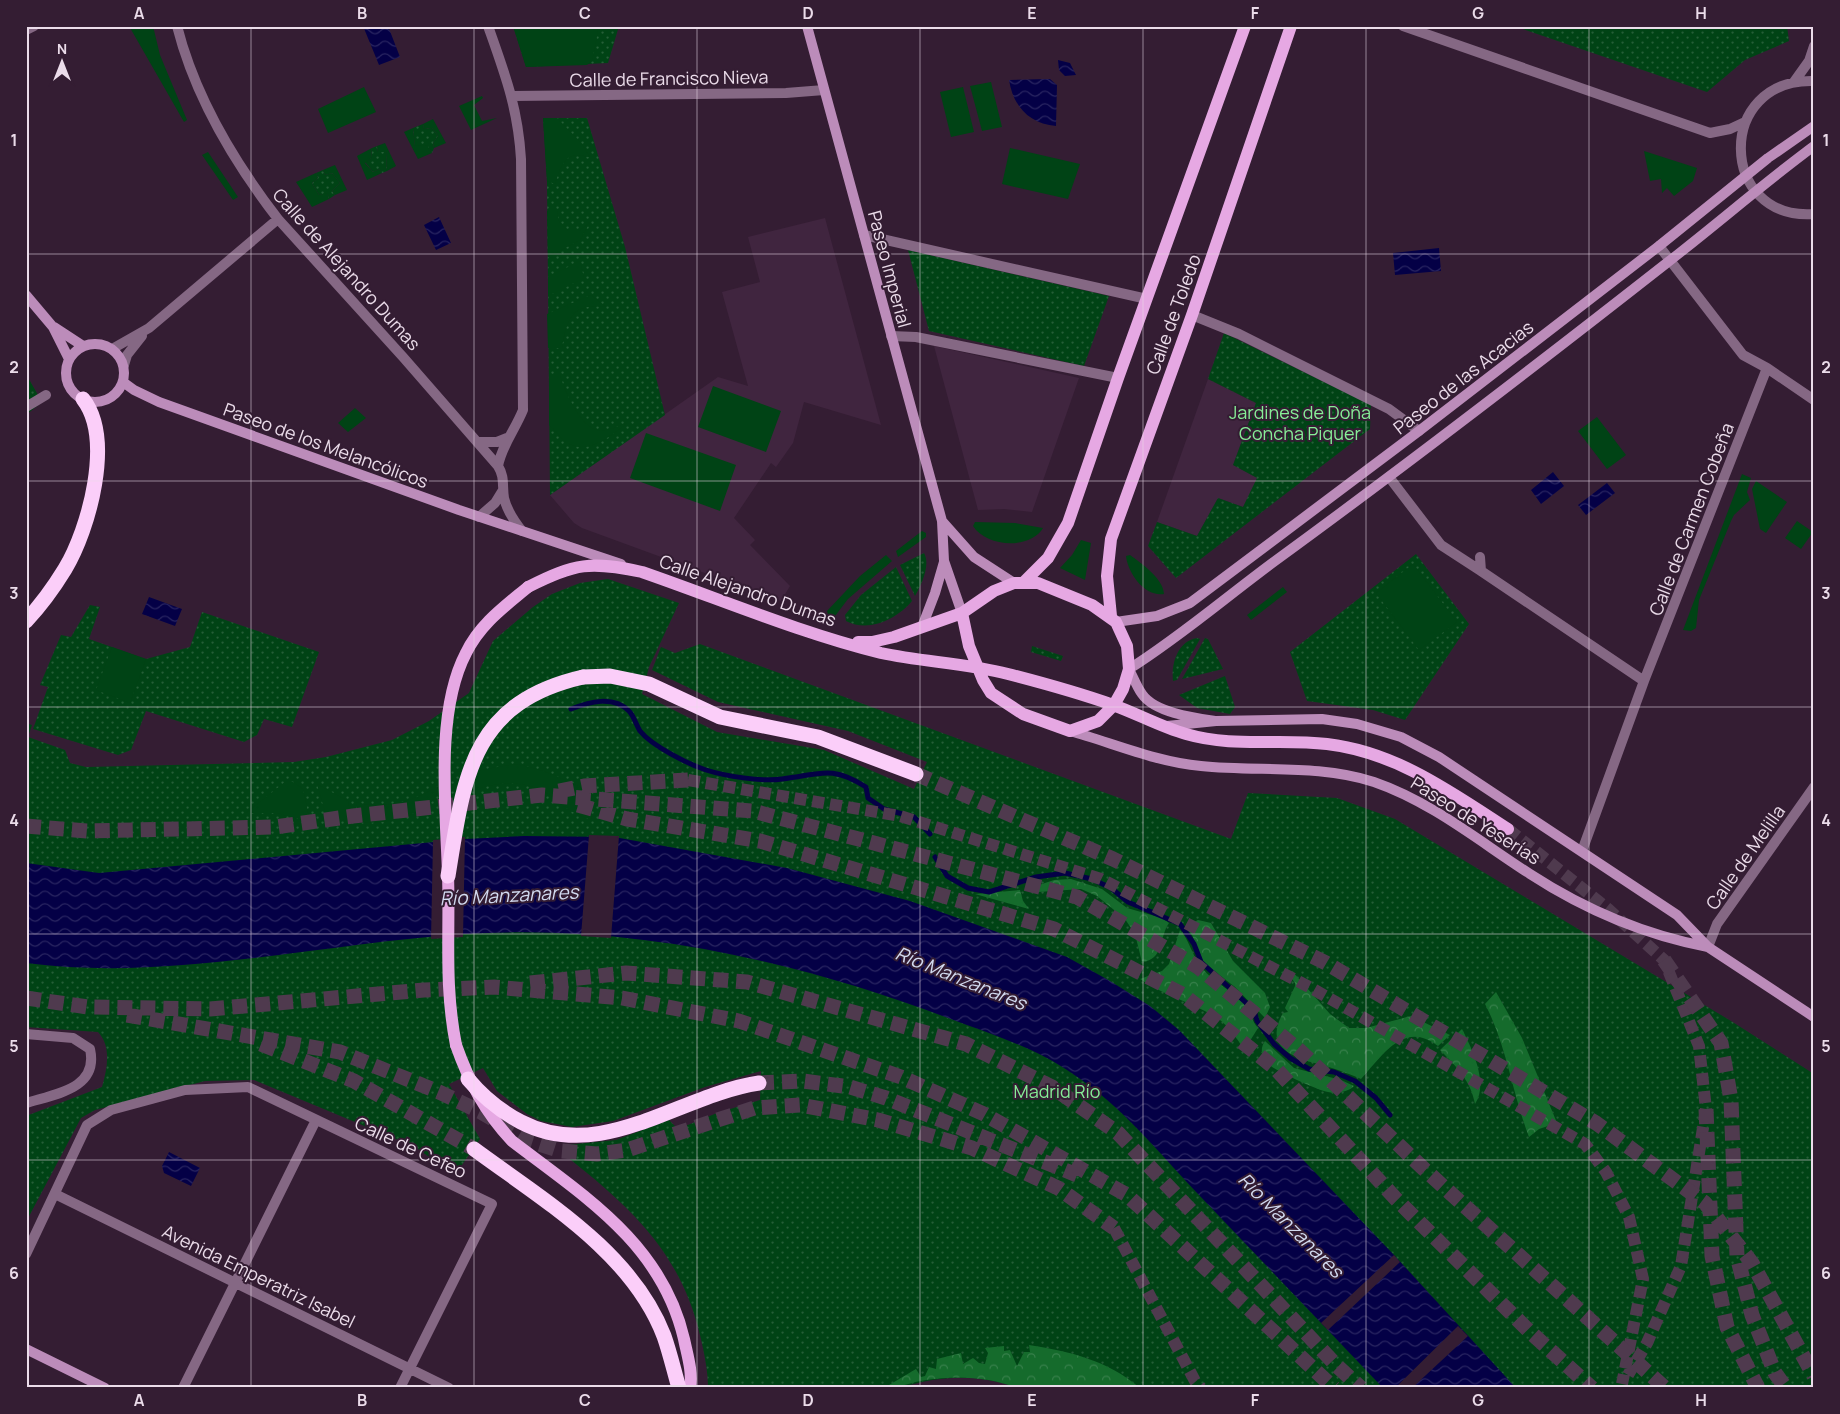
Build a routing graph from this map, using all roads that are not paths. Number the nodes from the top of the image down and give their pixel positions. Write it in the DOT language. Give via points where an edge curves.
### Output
graph roads {
  1 [pos="34,26"];
  2 [pos="177,26"];
  3 [pos="488,26"];
  4 [pos="807,26"];
  5 [pos="1245,26"];
  6 [pos="1291,26"];
  7 [pos="1403,26"];
  8 [pos="26,30"];
  9 [pos="1814,46"];
  10 [pos="1814,81"];
  11 [pos="1794,82"];
  12 [pos="824,90"];
  13 [pos="513,96"];
  14 [pos="1745,122"];
  15 [pos="1814,126"];
  16 [pos="1814,146"];
  17 [pos="1745,176"];
  18 [pos="1755,191"];
  19 [pos="1814,214"];
  20 [pos="278,219"];
  21 [pos="864,235"];
  22 [pos="1659,246"];
  23 [pos="1670,261"];
  24 [pos="26,296"];
  25 [pos="1146,299"];
  26 [pos="1192,315"];
  27 [pos="53,327"];
  28 [pos="149,328"];
  29 [pos="891,336"];
  30 [pos="83,346"];
  31 [pos="112,349"];
  32 [pos="70,359"];
  33 [pos="124,365"];
  34 [pos="1767,368"];
  35 [pos="1118,378"];
  36 [pos="123,382"];
  37 [pos="46,395"];
  38 [pos="83,399"];
  39 [pos="1814,400"];
  40 [pos="26,408"];
  41 [pos="1419,432"];
  42 [pos="507,438"];
  43 [pos="479,442"];
  44 [pos="498,466"];
  45 [pos="1389,477"];
  46 [pos="504,490"];
  47 [pos="479,517"];
  48 [pos="942,521"];
  49 [pos="522,532"];
  50 [pos="1480,557"];
  51 [pos="944,561"];
  52 [pos="1481,571"];
  53 [pos="642,572"];
  54 [pos="1019,582"];
  55 [pos="962,613"];
  56 [pos="1113,619"];
  57 [pos="26,621"];
  58 [pos="922,627"];
  59 [pos="842,642"];
  60 [pos="976,666"];
  61 [pos="1129,669"];
  62 [pos="1644,681"];
  63 [pos="1114,705"];
  64 [pos="1216,721"];
  65 [pos="1165,727"];
  66 [pos="1070,731"];
  67 [pos="916,774"];
  68 [pos="1814,787"];
  69 [pos="1508,829"];
  70 [pos="1582,851"];
  71 [pos="448,876"];
  72 [pos="1708,948"];
  73 [pos="1814,1016"];
  74 [pos="26,1034"];
  75 [pos="468,1079"];
  76 [pos="759,1083"];
  77 [pos="26,1103"];
  78 [pos="316,1120"];
  79 [pos="474,1149"];
  80 [pos="55,1194"];
  81 [pos="26,1254"];
  82 [pos="234,1282"];
  83 [pos="26,1349"];
  84 [pos="410,1368"];
  85 [pos="105,1388"];
  86 [pos="183,1388"];
  87 [pos="400,1388"];
  88 [pos="449,1388"];
  89 [pos="679,1388"];
  90 [pos="690,1388"];
  1 -- 8 [label="street"];
  2 -- 20 [label="street, Calle de Alejandro Dumas" via="214,122"];
  3 -- 13 [label="street"];
  4 -- 12 [label="main road, Paseo Imperial"];
  5 -- 25 [label="main road, Calle de Toledo"];
  6 -- 26 [label="main road, Calle de Toledo"];
  7 -- 14 [label="street" via="1710,133"];
  9 -- 11 [label="street"];
  10 -- 11 [label="street"];
  11 -- 14 [label="street" via="1765,96 1753,107"];
  12 -- 13 [label="street, Calle de Francisco Nieva"];
  12 -- 21 [label="main road, Paseo Imperial"];
  13 -- 42 [label="street" via="521,159 523,410 516,428"];
  14 -- 17 [label="street" via="1740,138"];
  15 -- 17 [label="main road, Paseo de las Acacias"];
  16 -- 18 [label="main road, Paseo de las Acacias"];
  17 -- 18 [label="street"];
  17 -- 22 [label="main road, Paseo de las Acacias"];
  18 -- 19 [label="street" via="1774,207 1799,216"];
  18 -- 23 [label="main road, Paseo de las Acacias"];
  20 -- 28 [label="street"];
  20 -- 43 [label="street, Calle de Alejandro Dumas"];
  21 -- 25 [label="street"];
  21 -- 29 [label="main road, Paseo Imperial"];
  22 -- 23 [label="street"];
  22 -- 41 [label="main road, Paseo de las Acacias"];
  23 -- 34 [label="street" via="1743,355"];
  23 -- 45 [label="main road, Paseo de las Acacias"];
  24 -- 27 [label="main road"];
  25 -- 35 [label="main road, Calle de Toledo"];
  26 -- 41 [label="street" via="1239,334 1388,409"];
  26 -- 56 [label="main road, Calle de Toledo" via="1111,539 1107,576"];
  27 -- 30 [label="main road"];
  27 -- 32 [label="main road"];
  28 -- 31 [label="street"];
  28 -- 33 [label="street" via="130,351"];
  29 -- 35 [label="street" via="916,337"];
  29 -- 48 [label="main road, Paseo Imperial"];
  30 -- 31 [label="main road" via="103,345"];
  30 -- 32 [label="main road"];
  31 -- 33 [label="main road"];
  32 -- 38 [label="main road" via="67,378"];
  33 -- 36 [label="main road"];
  34 -- 39 [label="street"];
  34 -- 62 [label="street, Calle de Carmen Cobeña"];
  35 -- 54 [label="main road, Calle de Toledo" via="1068,523 1048,558"];
  36 -- 38 [label="main road" via="110,398 102,401"];
  36 -- 47 [label="main road, Paseo de los Melancólicos" via="159,402"];
  37 -- 40 [label="street"];
  38 -- 57 [label="highway" via="96,427 96,456 82,533 66,568"];
  41 -- 56 [label="main road, Paseo de las Acacias" via="1190,603 1157,616"];
  42 -- 43 [label="street"];
  42 -- 44 [label="street"];
  43 -- 44 [label="street, Calle de Alejandro Dumas"];
  44 -- 46 [label="street, Calle de Alejandro Dumas"];
  45 -- 52 [label="street" via="1441,545"];
  45 -- 61 [label="main road, Paseo de las Acacias" via="1208,611 1166,646"];
  46 -- 47 [label="street"];
  46 -- 49 [label="street, Calle de Alejandro Dumas" via="508,511"];
  47 -- 49 [label="main road, Paseo de los Melancólicos"];
  48 -- 51 [label="main road, Paseo Imperial"];
  48 -- 54 [label="main road, Paseo Imperial" via="974,557"];
  49 -- 53 [label="main road, Calle Alejandro Dumas"];
  50 -- 52 [label="street"];
  51 -- 55 [label="main road, Paseo Imperial"];
  51 -- 58 [label="main road, Paseo Imperial" via="936,593"];
  52 -- 62 [label="street"];
  53 -- 59 [label="main road, Calle Alejandro Dumas"];
  53 -- 71 [label="main road, Calle Alejandro Dumas, bridge" via="585,565 563,571 528,588 485,623 466,653 453,688 446,727"];
  54 -- 55 [label="main road, Calle Alejandro Dumas" via="994,591"];
  54 -- 56 [label="main road" via="1049,586"];
  55 -- 58 [label="main road, Calle Alejandro Dumas"];
  55 -- 60 [label="main road"];
  56 -- 61 [label="main road, Calle de Toledo" via="1127,646"];
  58 -- 59 [label="main road, Calle Alejandro Dumas" via="872,642"];
  59 -- 60 [label="main road, Calle Alejandro Dumas" via="883,653"];
  60 -- 63 [label="main road, Calle Alejandro Dumas"];
  60 -- 66 [label="main road" via="991,693 998,698 1023,714"];
  61 -- 63 [label="main road"];
  61 -- 64 [label="main road, Paseo de Yeserías" via="1142,695 1154,704 1186,716"];
  62 -- 70 [label="street, Calle de Carmen Cobeña"];
  63 -- 65 [label="main road, Paseo de Yeserías"];
  63 -- 66 [label="main road" via="1098,721"];
  64 -- 65 [label="main road, Paseo de Yeserías"];
  64 -- 70 [label="main road, Paseo de Yeserías" via="1322,719 1357,724 1401,737 1439,757"];
  65 -- 69 [label="main road, Paseo de Yeserías" via="1219,742 1324,743 1353,747 1428,777"];
  66 -- 72 [label="main road, Paseo de Yeserías" via="1163,760 1200,766 1341,774 1372,782 1417,801 1593,910 1680,942"];
  67 -- 71 [label="highway, bridge" via="818,737 720,717 648,684 616,677 583,677 550,687 524,700 487,736 465,780"];
  68 -- 72 [label="street, Calle de Melilla" via="1718,924"];
  70 -- 72 [label="main road, Paseo de Yeserías" via="1677,915"];
  71 -- 75 [label="main road, Calle Alejandro Dumas, bridge" via="446,960 451,1021"];
  72 -- 73 [label="main road, Paseo de Yeserías"];
  74 -- 77 [label="street" via="73,1038 90,1049 91,1065 86,1079"];
  75 -- 76 [label="highway" via="480,1093 509,1115 546,1133 571,1136 614,1131 718,1092"];
  75 -- 90 [label="main road, Calle Alejandro Dumas" via="482,1104 512,1141 581,1194 635,1242 674,1304 688,1359"];
  78 -- 80 [label="street, Calle de Cefeo" via="248,1087 185,1090 111,1110 87,1125"];
  78 -- 82 [label="street"];
  78 -- 84 [label="street, Calle de Cefeo" via="492,1204"];
  79 -- 89 [label="highway" via="583,1229 615,1260 645,1300 664,1336"];
  80 -- 81 [label="street, Calle de Cefeo"];
  80 -- 82 [label="street, Avenida Emperatriz Isabel"];
  82 -- 84 [label="street, Avenida Emperatriz Isabel"];
  82 -- 86 [label="street"];
  83 -- 85 [label="main road"];
  84 -- 87 [label="street"];
  84 -- 88 [label="street, Avenida Emperatriz Isabel"];
}
